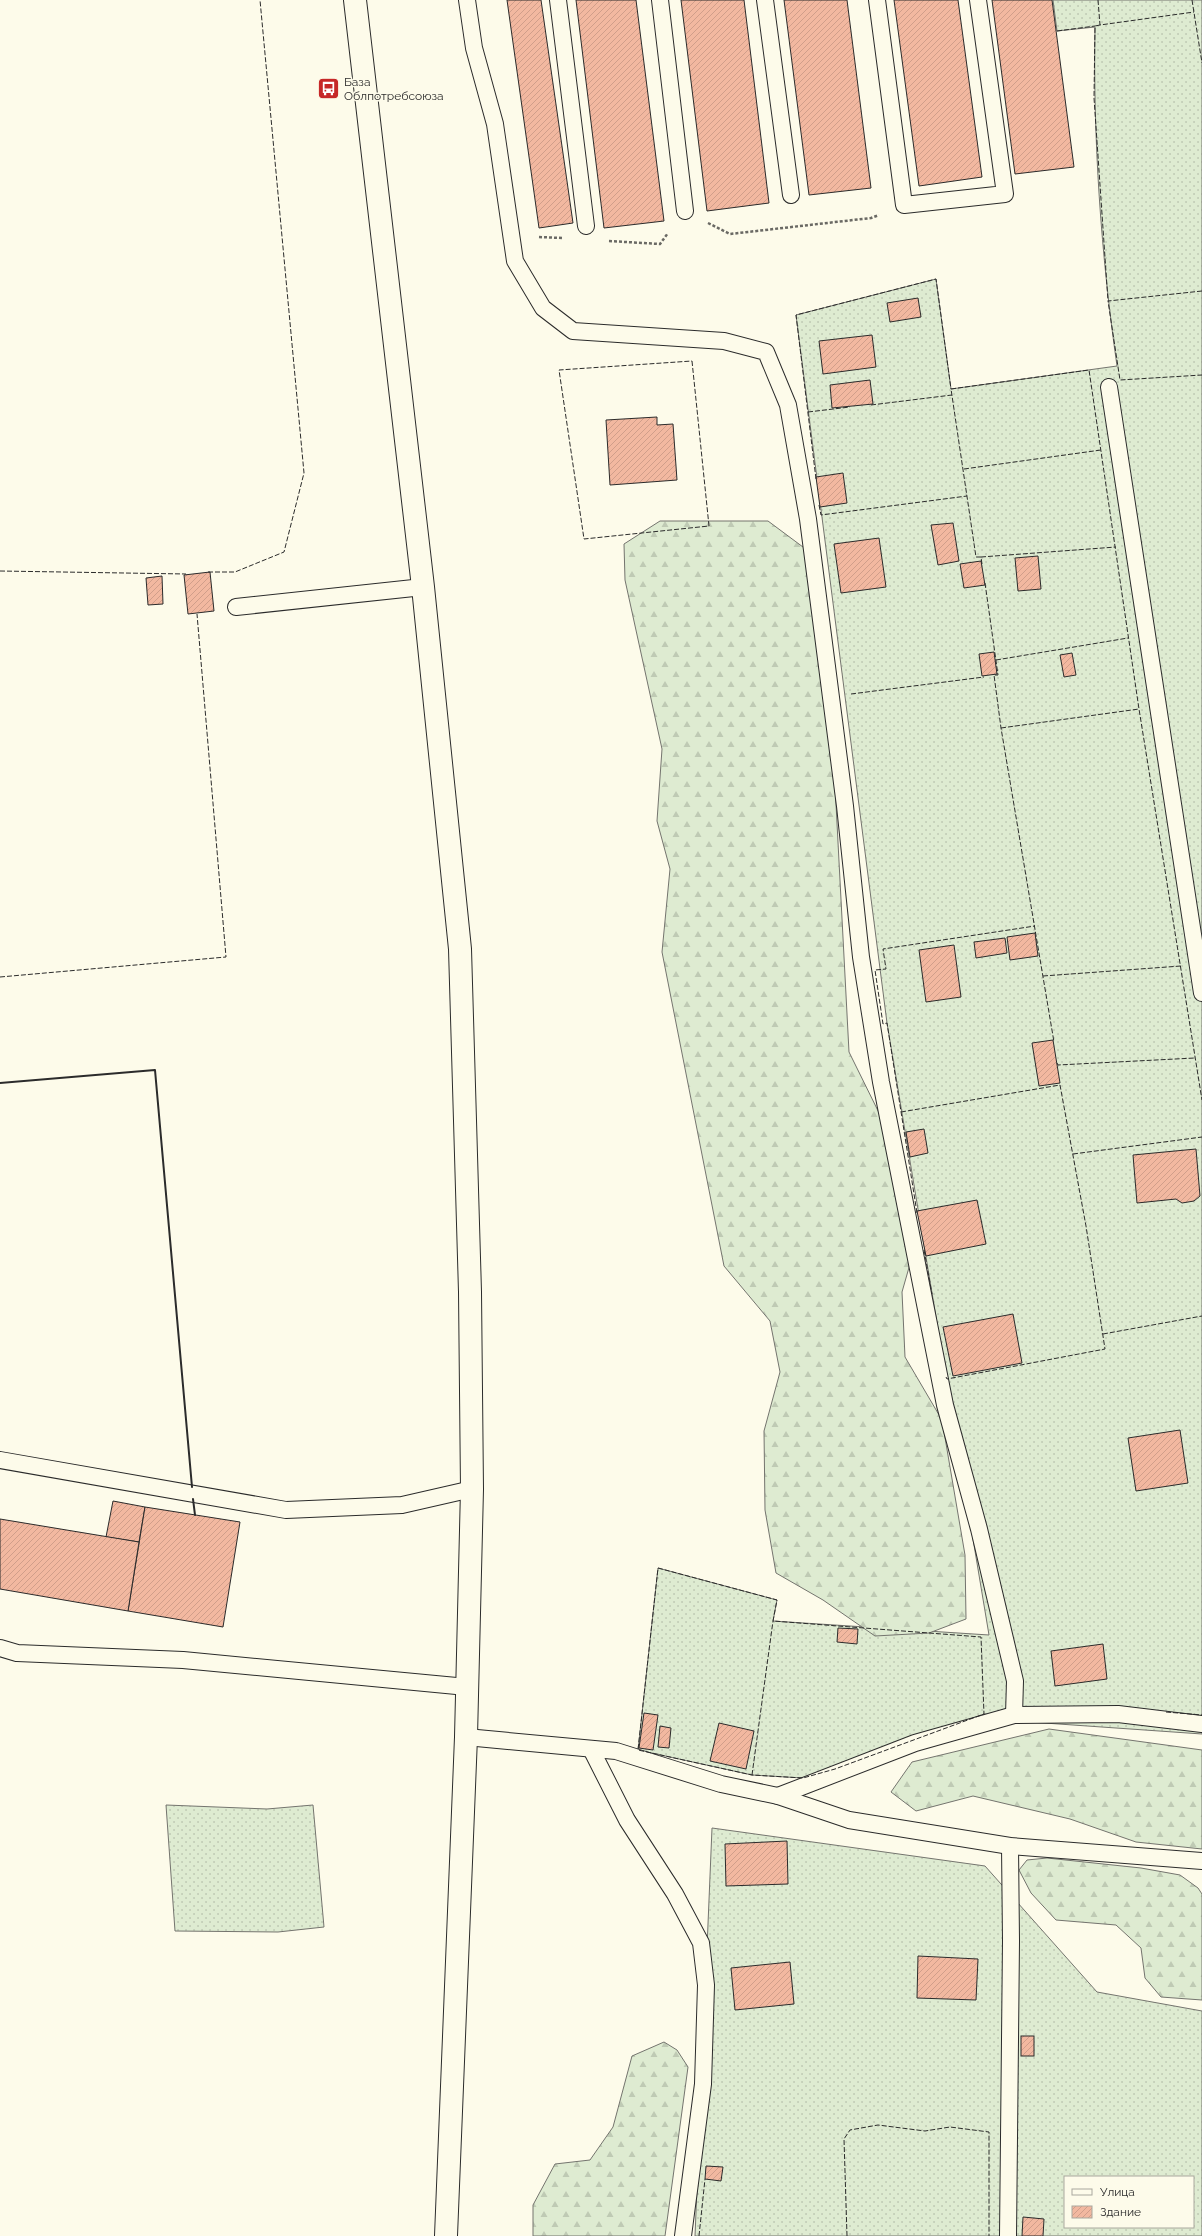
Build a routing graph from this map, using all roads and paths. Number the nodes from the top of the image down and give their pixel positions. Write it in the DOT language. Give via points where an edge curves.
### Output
graph roads {
  1 [pos="355,0"];
  2 [pos="467,0"];
  3 [pos="558,0"];
  4 [pos="660,0"];
  5 [pos="765,0"];
  6 [pos="877,0"];
  7 [pos="978,0"];
  8 [pos="791,195"];
  9 [pos="685,211"];
  10 [pos="586,226"];
  11 [pos="1109,387"];
  12 [pos="423,587"];
  13 [pos="236,607"];
  14 [pos="1202,993"];
  15 [pos="0,1460"];
  16 [pos="472,1489"];
  17 [pos="0,1648"];
  18 [pos="467,1687"];
  19 [pos="1014,1714"];
  20 [pos="1202,1724"];
  21 [pos="466,1737"];
  22 [pos="591,1750"];
  23 [pos="778,1796"];
  24 [pos="1010,1846"];
  25 [pos="1200,1865"];
  26 [pos="446,2236"];
  27 [pos="683,2236"];
  28 [pos="1008,2236"];
  1 -- 12 [label="street"];
  2 -- 19 [label="lane" via="474,48 495,124 515,261 543,308 573,331 724,341 766,352 788,406 808,519 845,806 861,957 881,1082 945,1405 979,1529 1014,1681"];
  3 -- 10 [label="lane"];
  4 -- 9 [label="lane"];
  5 -- 8 [label="lane"];
  6 -- 7 [label="lane" via="904,205 1005,194"];
  11 -- 14 [label="lane"];
  12 -- 13 [label="lane"];
  12 -- 16 [label="street" via="460,950 470,1292"];
  15 -- 16 [label="lane" via="286,1510 402,1505"];
  16 -- 18 [label="street"];
  17 -- 18 [label="lane" via="17,1653 183,1660"];
  18 -- 21 [label="street"];
  19 -- 20 [label="lane" via="1118,1714"];
  19 -- 23 [label="lane" via="916,1743"];
  21 -- 22 [label="lane"];
  21 -- 26 [label="street"];
  22 -- 23 [label="lane" via="616,1752 720,1784"];
  22 -- 27 [label="lane" via="627,1820 675,1894 700,1943 706,1985 703,2084"];
  23 -- 24 [label="lane" via="850,1820"];
  24 -- 25 [label="lane"];
  24 -- 28 [label="lane" via="1012,1941"];
}
